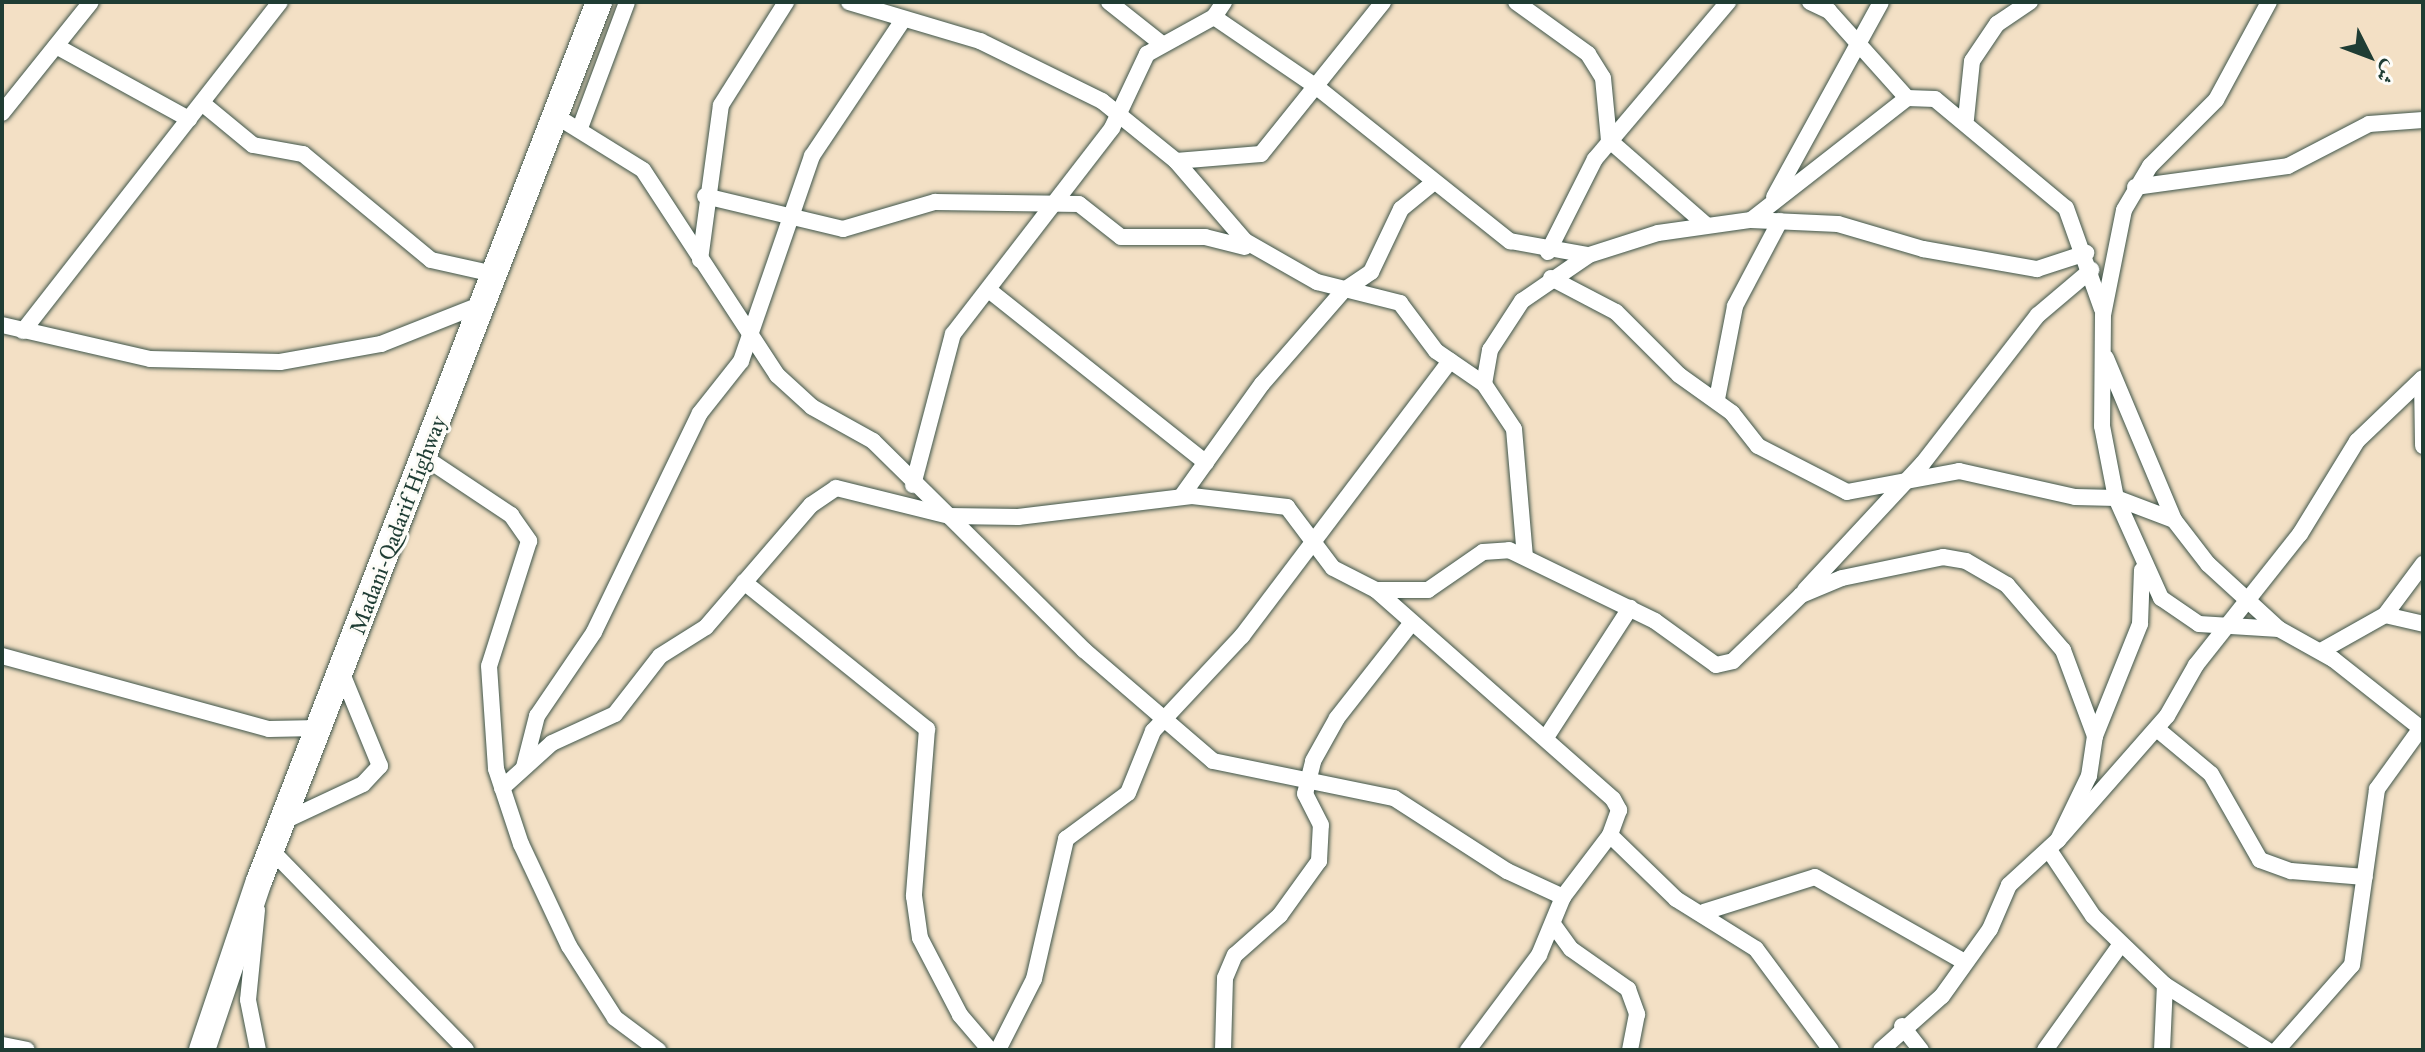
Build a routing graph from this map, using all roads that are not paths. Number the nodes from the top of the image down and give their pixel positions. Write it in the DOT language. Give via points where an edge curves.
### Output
graph roads {
  1 [pos="91,2"];
  2 [pos="280,2"];
  3 [pos="599,2"];
  4 [pos="627,2"];
  5 [pos="786,2"];
  6 [pos="849,2"];
  7 [pos="1109,2"];
  8 [pos="1224,2"];
  9 [pos="1383,2"];
  10 [pos="1516,2"];
  11 [pos="1728,2"];
  12 [pos="1810,2"];
  13 [pos="1881,2"];
  14 [pos="2030,2"];
  15 [pos="2269,2"];
  16 [pos="2011,6"];
  17 [pos="1214,17"];
  18 [pos="903,20"];
  19 [pos="1858,43"];
  20 [pos="1162,44"];
  21 [pos="56,46"];
  22 [pos="1318,88"];
  23 [pos="1907,98"];
  24 [pos="202,103"];
  25 [pos="1114,111"];
  26 [pos="2,113"];
  27 [pos="556,116"];
  28 [pos="189,119"];
  29 [pos="1966,119"];
  30 [pos="2423,120"];
  31 [pos="580,128"];
  32 [pos="1609,140"];
  33 [pos="1176,161"];
  34 [pos="1433,183"];
  35 [pos="2135,187"];
  36 [pos="705,196"];
  37 [pos="1058,205"];
  38 [pos="1770,206"];
  39 [pos="786,217"];
  40 [pos="1751,220"];
  41 [pos="1780,221"];
  42 [pos="1705,224"];
  43 [pos="1257,248"];
  44 [pos="1548,252"];
  45 [pos="1589,255"];
  46 [pos="700,260"];
  47 [pos="2088,262"];
  48 [pos="494,274"];
  49 [pos="1551,278"];
  50 [pos="990,291"];
  51 [pos="1343,291"];
  52 [pos="482,304"];
  53 [pos="2103,315"];
  54 [pos="2,325"];
  55 [pos="23,331"];
  56 [pos="750,339"];
  57 [pos="2104,353"];
  58 [pos="1450,361"];
  59 [pos="2422,378"];
  60 [pos="1484,384"];
  61 [pos="1717,399"];
  62 [pos="2423,446"];
  63 [pos="424,457"];
  64 [pos="1206,463"];
  65 [pos="1910,477"];
  66 [pos="913,485"];
  67 [pos="1181,497"];
  68 [pos="2116,498"];
  69 [pos="949,516"];
  70 [pos="2174,520"];
  71 [pos="1314,535"];
  72 [pos="1525,557"];
  73 [pos="2141,564"];
  74 [pos="2423,564"];
  75 [pos="744,582"];
  76 [pos="1376,590"];
  77 [pos="1801,595"];
  78 [pos="2249,602"];
  79 [pos="1630,608"];
  80 [pos="2385,615"];
  81 [pos="2423,624"];
  82 [pos="1410,625"];
  83 [pos="2224,627"];
  84 [pos="2279,629"];
  85 [pos="2321,651"];
  86 [pos="2,656"];
  87 [pos="341,671"];
  88 [pos="1163,721"];
  89 [pos="319,728"];
  90 [pos="2157,729"];
  91 [pos="2422,729"];
  92 [pos="1547,736"];
  93 [pos="2095,736"];
  94 [pos="524,767"];
  95 [pos="1305,779"];
  96 [pos="502,788"];
  97 [pos="282,822"];
  98 [pos="1610,835"];
  99 [pos="2053,845"];
  100 [pos="271,850"];
  101 [pos="2365,877"];
  102 [pos="259,881"];
  103 [pos="1563,897"];
  104 [pos="1704,912"];
  105 [pos="1555,927"];
  106 [pos="2121,944"];
  107 [pos="1963,961"];
  108 [pos="2165,985"];
  109 [pos="1902,1026"];
  110 [pos="2,1045"];
  111 [pos="2165,1045"];
  112 [pos="27,1050"];
  113 [pos="202,1050"];
  114 [pos="258,1050"];
  115 [pos="466,1050"];
  116 [pos="658,1050"];
  117 [pos="990,1050"];
  118 [pos="998,1050"];
  119 [pos="1223,1050"];
  120 [pos="1468,1050"];
  121 [pos="1630,1050"];
  122 [pos="1831,1050"];
  123 [pos="1881,1050"];
  124 [pos="1921,1050"];
  125 [pos="2045,1050"];
  126 [pos="2267,1050"];
  127 [pos="2277,1050"];
  1 -- 21 [label="street"];
  2 -- 24 [label="street"];
  3 -- 27 [label="highway, Madani-Qadarif Highway"];
  4 -- 31 [label="street"];
  5 -- 36 [label="street" via="721,105"];
  6 -- 18 [label="street"];
  7 -- 20 [label="street"];
  8 -- 17 [label="street"];
  9 -- 22 [label="street"];
  10 -- 32 [label="street" via="1597,64"];
  11 -- 32 [label="street"];
  12 -- 19 [label="street"];
  13 -- 19 [label="street"];
  14 -- 16 [label="street"];
  15 -- 35 [label="street" via="2216,100"];
  16 -- 29 [label="street" via="1972,61"];
  17 -- 20 [label="street"];
  17 -- 22 [label="street"];
  18 -- 25 [label="street" via="980,41"];
  18 -- 39 [label="street" via="822,137"];
  19 -- 23 [label="street"];
  19 -- 38 [label="street"];
  20 -- 25 [label="street" via="1138,65"];
  21 -- 26 [label="street"];
  21 -- 28 [label="street"];
  22 -- 33 [label="street" via="1261,154"];
  22 -- 34 [label="street"];
  23 -- 29 [label="street" via="1935,99"];
  23 -- 38 [label="street"];
  24 -- 28 [label="street"];
  24 -- 48 [label="street" via="253,145 303,154 431,260"];
  25 -- 33 [label="street"];
  25 -- 37 [label="street" via="1112,128"];
  27 -- 31 [label="street"];
  27 -- 48 [label="highway, Madani-Qadarif Highway"];
  28 -- 55 [label="street"];
  29 -- 47 [label="street" via="2066,208"];
  30 -- 35 [label="street" via="2369,124 2288,166"];
  31 -- 46 [label="street" via="643,170"];
  32 -- 42 [label="street"];
  32 -- 44 [label="street" via="1581,178"];
  33 -- 43 [label="street" via="1220,219"];
  34 -- 44 [label="street" via="1510,241"];
  34 -- 51 [label="street" via="1401,209 1371,272"];
  35 -- 53 [label="street"];
  36 -- 39 [label="street"];
  36 -- 46 [label="street"];
  37 -- 39 [label="street" via="935,202 843,229"];
  37 -- 43 [label="street" via="1086,206 1121,237 1205,237"];
  37 -- 50 [label="street"];
  38 -- 40 [label="street"];
  39 -- 56 [label="street"];
  40 -- 41 [label="street"];
  40 -- 42 [label="street"];
  41 -- 47 [label="street" via="1838,224 1923,249 2037,269"];
  41 -- 61 [label="street" via="1735,306"];
  42 -- 45 [label="street"];
  43 -- 51 [label="street"];
  44 -- 45 [label="street"];
  45 -- 49 [label="street"];
  46 -- 56 [label="street"];
  47 -- 53 [label="street"];
  47 -- 65 [label="street" via="2038,315"];
  48 -- 52 [label="highway, Madani-Qadarif Highway"];
  49 -- 60 [label="street" via="1501,326"];
  49 -- 61 [label="street" via="1598,298 1679,375"];
  50 -- 64 [label="street"];
  50 -- 66 [label="street" via="948,345"];
  51 -- 58 [label="street" via="1400,303"];
  51 -- 64 [label="street" via="1262,384"];
  52 -- 55 [label="street" via="315,361 150,359"];
  52 -- 63 [label="highway, Madani-Qadarif Highway"];
  53 -- 57 [label="street"];
  54 -- 55 [label="street"];
  56 -- 66 [label="street" via="793,392 873,441"];
  56 -- 94 [label="street" via="734,374 700,413 594,632 537,716"];
  57 -- 68 [label="street" via="2102,426"];
  57 -- 70 [label="street"];
  58 -- 60 [label="street"];
  58 -- 71 [label="street"];
  59 -- 62 [label="street"];
  59 -- 78 [label="street" via="2357,441"];
  60 -- 72 [label="street" via="1514,429 1522,460"];
  61 -- 65 [label="street" via="1758,446 1847,492"];
  63 -- 87 [label="highway, Madani-Qadarif Highway"];
  63 -- 96 [label="street" via="511,515 529,541 487,684"];
  64 -- 67 [label="street"];
  65 -- 68 [label="street" via="1959,471 2075,497"];
  65 -- 77 [label="street"];
  66 -- 69 [label="street"];
  67 -- 69 [label="street" via="1018,517"];
  67 -- 71 [label="street" via="1287,507"];
  68 -- 70 [label="street"];
  68 -- 73 [label="street"];
  69 -- 75 [label="street" via="836,488 811,505"];
  69 -- 88 [label="street"];
  70 -- 78 [label="street"];
  71 -- 76 [label="street" via="1333,568"];
  71 -- 88 [label="street" via="1242,636"];
  72 -- 76 [label="street" via="1483,552 1428,590"];
  72 -- 79 [label="street"];
  73 -- 83 [label="street" via="2174,610"];
  73 -- 93 [label="street" via="2140,624"];
  74 -- 80 [label="street"];
  75 -- 94 [label="street" via="706,627 660,656 615,714 552,743"];
  75 -- 117 [label="street" via="927,729 914,896 920,938 960,1015"];
  76 -- 82 [label="street"];
  77 -- 79 [label="street" via="1733,661 1716,665"];
  77 -- 93 [label="street" via="1842,578 1943,557 1985,570 2024,602 2073,664"];
  78 -- 83 [label="street"];
  78 -- 84 [label="street"];
  79 -- 92 [label="street"];
  80 -- 81 [label="street"];
  80 -- 85 [label="street"];
  82 -- 92 [label="street"];
  82 -- 95 [label="street" via="1337,718"];
  83 -- 84 [label="street"];
  83 -- 90 [label="street"];
  84 -- 85 [label="street"];
  85 -- 91 [label="street"];
  86 -- 89 [label="street" via="269,729"];
  87 -- 89 [label="highway, Madani-Qadarif Highway"];
  87 -- 97 [label="street" via="380,766 363,784"];
  88 -- 95 [label="street" via="1213,761"];
  88 -- 118 [label="street" via="1146,742 1128,793 1061,849 1034,979"];
  89 -- 97 [label="highway, Madani-Qadarif Highway"];
  90 -- 99 [label="street"];
  90 -- 101 [label="street" via="2211,774 2260,860 2291,871"];
  91 -- 101 [label="street" via="2382,776"];
  92 -- 98 [label="street" via="1613,799 1619,810"];
  93 -- 99 [label="street" via="2089,776"];
  94 -- 96 [label="street"];
  95 -- 103 [label="street" via="1369,790 1416,808 1507,871"];
  95 -- 119 [label="street" via="1321,825 1319,861 1280,915 1235,955 1225,978"];
  96 -- 116 [label="street" via="569,946 615,1018"];
  97 -- 100 [label="highway, Madani-Qadarif Highway"];
  98 -- 103 [label="street"];
  98 -- 104 [label="street" via="1676,899"];
  99 -- 106 [label="street" via="2093,916"];
  99 -- 107 [label="street" via="2009,885 1990,929"];
  100 -- 102 [label="highway, Madani-Qadarif Highway"];
  100 -- 115 [label="street"];
  101 -- 127 [label="street" via="2344,981"];
  102 -- 113 [label="highway, Madani-Qadarif Highway"];
  102 -- 114 [label="street" via="248,1000"];
  103 -- 105 [label="street"];
  104 -- 107 [label="street" via="1815,877"];
  104 -- 122 [label="street" via="1774,967"];
  105 -- 120 [label="street"];
  105 -- 121 [label="street" via="1571,949 1628,989 1637,1014"];
  106 -- 108 [label="street"];
  106 -- 125 [label="street"];
  107 -- 109 [label="street" via="1942,996"];
  108 -- 111 [label="street"];
  108 -- 126 [label="street"];
  109 -- 123 [label="street"];
  109 -- 124 [label="street"];
  110 -- 112 [label="street"];
}
